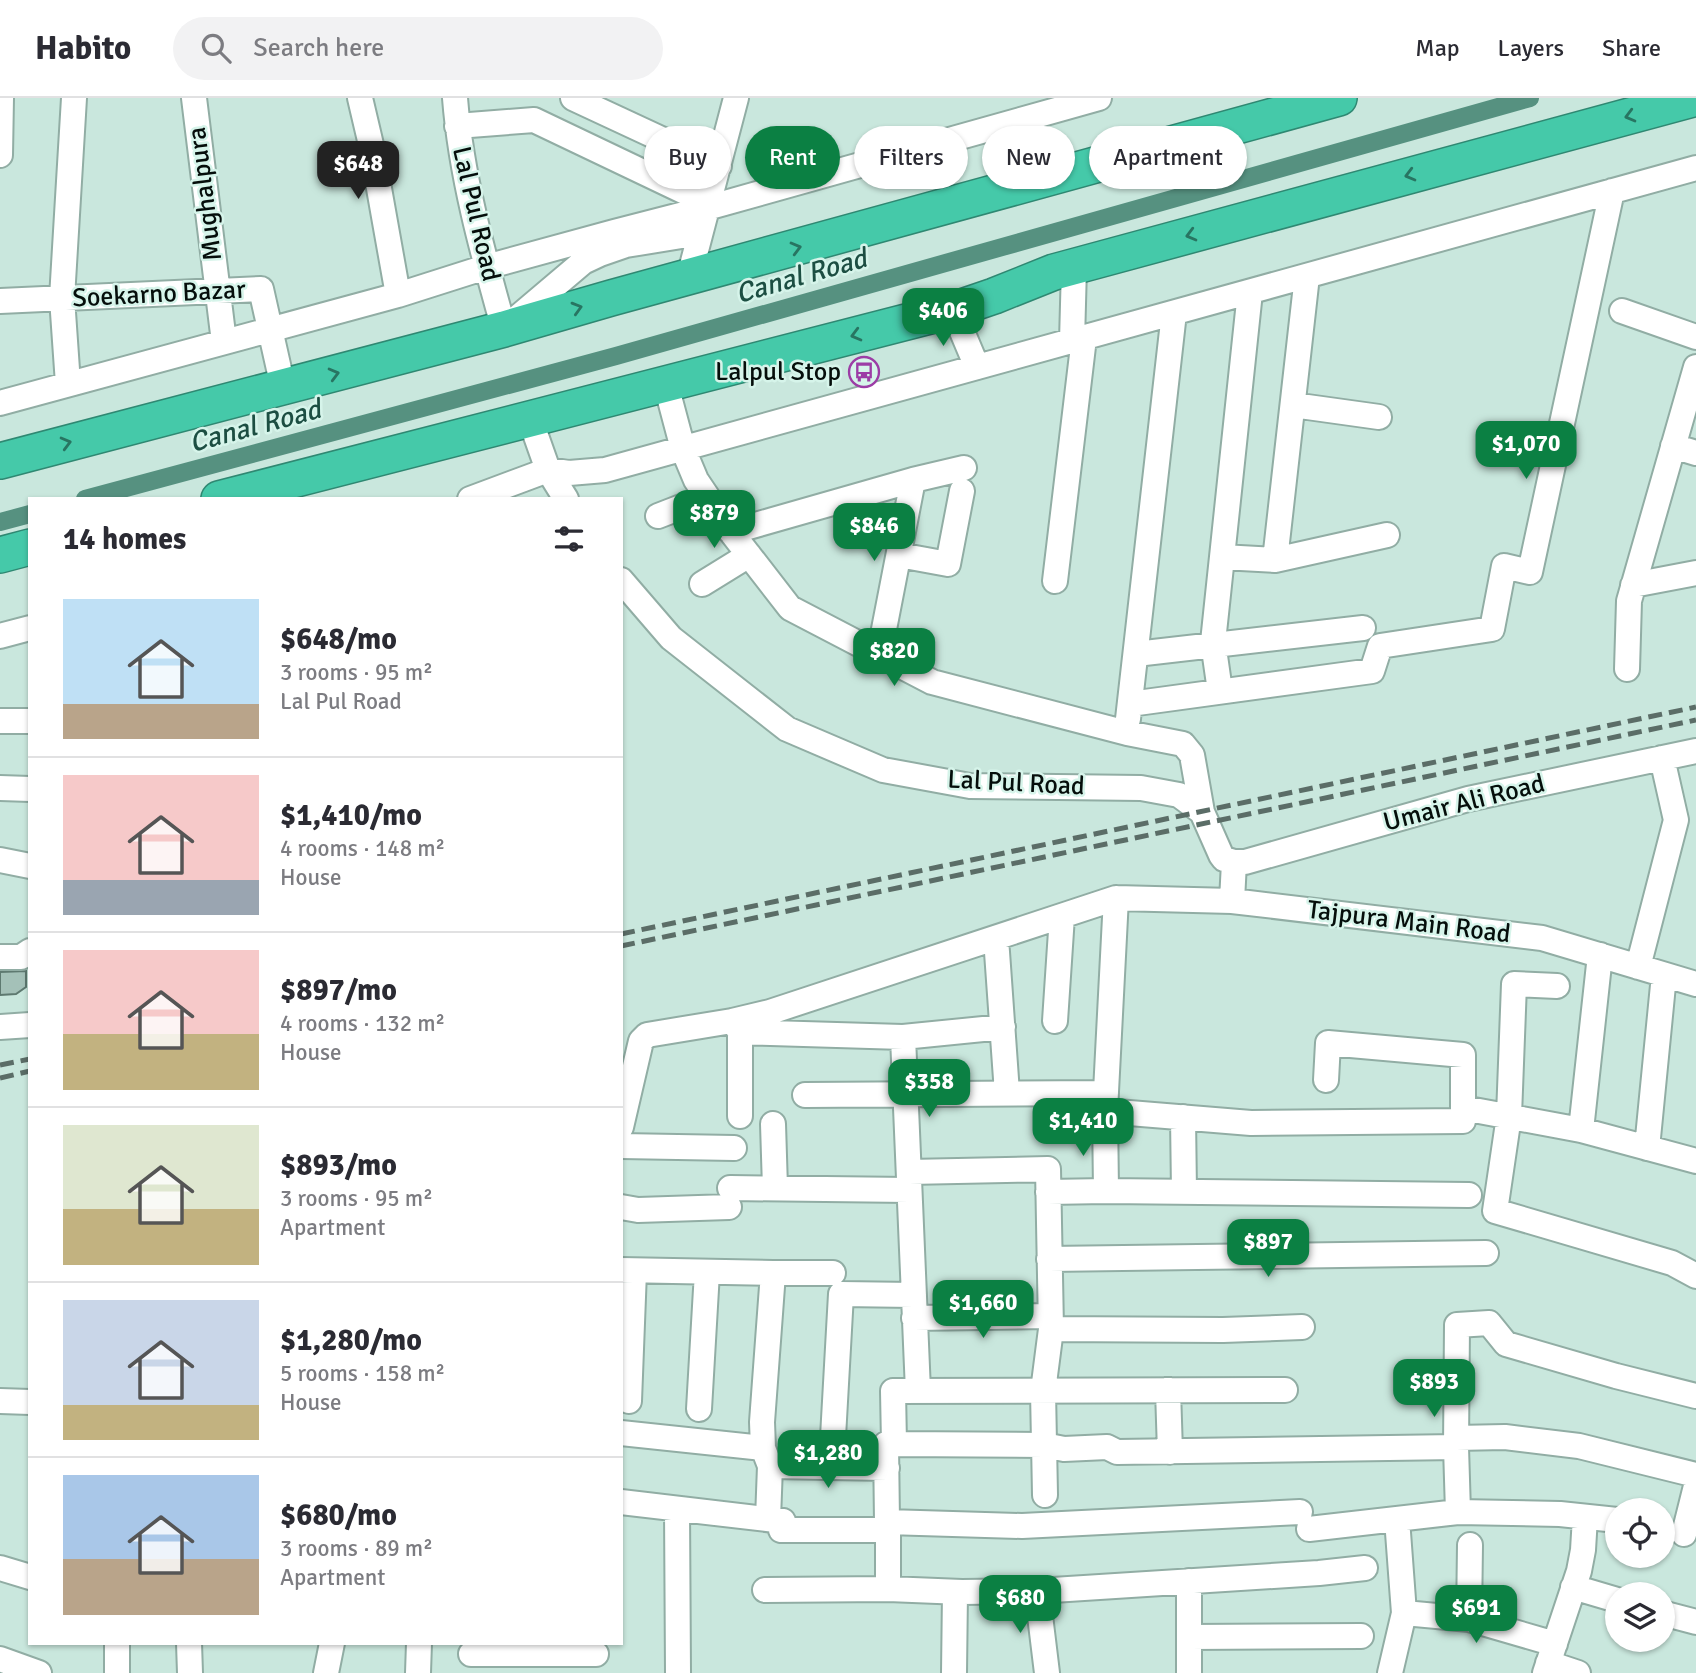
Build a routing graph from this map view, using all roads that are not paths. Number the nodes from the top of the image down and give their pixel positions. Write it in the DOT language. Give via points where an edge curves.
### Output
graph roads {
  1 [pos="1,98"];
  2 [pos="74,98"];
  3 [pos="194,98"];
  4 [pos="360,98"];
  5 [pos="454,98"];
  6 [pos="573,98"];
  7 [pos="736,98"];
  8 [pos="1099,98"];
  9 [pos="1339,98"];
  10 [pos="1696,98"];
  11 [pos="1056,104"];
  12 [pos="457,126"];
  13 [pos="729,126"];
  14 [pos="644,131"];
  15 [pos="0,155"];
  16 [pos="1696,168"];
  17 [pos="713,189"];
  18 [pos="1612,191"];
  19 [pos="708,206"];
  20 [pos="700,233"];
  21 [pos="486,267"];
  22 [pos="1074,267"];
  23 [pos="1307,276"];
  24 [pos="690,277"];
  25 [pos="216,290"];
  26 [pos="1250,292"];
  27 [pos="398,295"];
  28 [pos="62,298"];
  29 [pos="0,301"];
  30 [pos="953,310"];
  31 [pos="1622,311"];
  32 [pos="1174,313"];
  33 [pos="504,329"];
  34 [pos="269,330"];
  35 [pos="1696,337"];
  36 [pos="1078,339"];
  37 [pos="224,342"];
  38 [pos="977,367"];
  39 [pos="1695,371"];
  40 [pos="68,384"];
  41 [pos="666,385"];
  42 [pos="283,387"];
  43 [pos="0,402"];
  44 [pos="1293,405"];
  45 [pos="1379,417"];
  46 [pos="530,419"];
  47 [pos="683,449"];
  48 [pos="1684,449"];
  49 [pos="0,461"];
  50 [pos="548,470"];
  51 [pos="913,480"];
  52 [pos="230,497"];
  53 [pos="475,497"];
  54 [pos="565,497"];
  55 [pos="707,497"];
  56 [pos="658,516"];
  57 [pos="731,532"];
  58 [pos="1387,535"];
  59 [pos="28,548"];
  60 [pos="0,555"];
  61 [pos="749,555"];
  62 [pos="899,555"];
  63 [pos="1222,557"];
  64 [pos="1275,560"];
  65 [pos="1696,573"];
  66 [pos="1055,581"];
  67 [pos="623,582"];
  68 [pos="702,583"];
  69 [pos="1633,586"];
  70 [pos="28,628"];
  71 [pos="1363,628"];
  72 [pos="1,630"];
  73 [pos="1213,645"];
  74 [pos="1136,654"];
  75 [pos="879,655"];
  76 [pos="1627,669"];
  77 [pos="1220,691"];
  78 [pos="1130,704"];
  79 [pos="0,721"];
  80 [pos="28,721"];
  81 [pos="1127,733"];
  82 [pos="1696,751"];
  83 [pos="1662,758"];
  84 [pos="0,788"];
  85 [pos="28,789"];
  86 [pos="1202,812"];
  87 [pos="0,860"];
  88 [pos="1234,862"];
  89 [pos="28,866"];
  90 [pos="1116,898"];
  91 [pos="1231,901"];
  92 [pos="1062,916"];
  93 [pos="996,938"];
  94 [pos="28,952"];
  95 [pos="1600,956"];
  96 [pos="0,957"];
  97 [pos="1638,967"];
  98 [pos="1664,975"];
  99 [pos="1696,984"];
  100 [pos="1557,986"];
  101 [pos="1055,1021"];
  102 [pos="28,1025"];
  103 [pos="736,1026"];
  104 [pos="0,1027"];
  105 [pos="1003,1027"];
  106 [pos="903,1037"];
  107 [pos="1326,1080"];
  108 [pos="1007,1093"];
  109 [pos="905,1094"];
  110 [pos="805,1095"];
  111 [pos="1105,1102"];
  112 [pos="1462,1108"];
  113 [pos="740,1116"];
  114 [pos="1509,1116"];
  115 [pos="1183,1117"];
  116 [pos="623,1118"];
  117 [pos="773,1124"];
  118 [pos="1581,1130"];
  119 [pos="623,1146"];
  120 [pos="734,1148"];
  121 [pos="1647,1148"];
  122 [pos="1696,1161"];
  123 [pos="909,1181"];
  124 [pos="775,1188"];
  125 [pos="1106,1191"];
  126 [pos="1048,1192"];
  127 [pos="1184,1192"];
  128 [pos="1469,1195"];
  129 [pos="623,1207"];
  130 [pos="1486,1253"];
  131 [pos="1049,1259"];
  132 [pos="627,1271"];
  133 [pos="708,1272"];
  134 [pos="771,1273"];
  135 [pos="833,1273"];
  136 [pos="1696,1276"];
  137 [pos="914,1306"];
  138 [pos="1050,1322"];
  139 [pos="1302,1326"];
  140 [pos="1168,1390"];
  141 [pos="1285,1390"];
  142 [pos="918,1391"];
  143 [pos="1042,1391"];
  144 [pos="1696,1396"];
  145 [pos="629,1401"];
  146 [pos="0,1402"];
  147 [pos="28,1402"];
  148 [pos="699,1409"];
  149 [pos="623,1433"];
  150 [pos="833,1437"];
  151 [pos="1456,1443"];
  152 [pos="1044,1445"];
  153 [pos="1170,1452"];
  154 [pos="890,1456"];
  155 [pos="766,1457"];
  156 [pos="1696,1475"];
  157 [pos="1696,1486"];
  158 [pos="1045,1495"];
  159 [pos="623,1503"];
  160 [pos="677,1509"];
  161 [pos="1458,1513"];
  162 [pos="1585,1517"];
  163 [pos="768,1519"];
  164 [pos="1605,1519"];
  165 [pos="1396,1520"];
  166 [pos="888,1526"];
  167 [pos="1681,1534"];
  168 [pos="1470,1545"];
  169 [pos="1365,1567"];
  170 [pos="0,1568"];
  171 [pos="28,1576"];
  172 [pos="1189,1581"];
  173 [pos="1573,1587"];
  174 [pos="888,1589"];
  175 [pos="765,1590"];
  176 [pos="1037,1591"];
  177 [pos="955,1592"];
  178 [pos="1605,1596"];
  179 [pos="1404,1613"];
  180 [pos="1675,1616"];
  181 [pos="1469,1619"];
  182 [pos="1696,1622"];
  183 [pos="1361,1636"];
  184 [pos="1189,1637"];
  185 [pos="117,1645"];
  186 [pos="189,1645"];
  187 [pos="332,1645"];
  188 [pos="419,1645"];
  189 [pos="471,1654"];
  190 [pos="597,1657"];
  191 [pos="0,1659"];
  192 [pos="1549,1660"];
  193 [pos="515,1663"];
  194 [pos="33,1672"];
  195 [pos="117,1673"];
  196 [pos="190,1673"];
  197 [pos="326,1673"];
  198 [pos="418,1673"];
  199 [pos="678,1673"];
  200 [pos="954,1673"];
  201 [pos="1047,1673"];
  202 [pos="1189,1673"];
  203 [pos="1390,1673"];
  204 [pos="1578,1673"];
  1 -- 15 [label="street"];
  2 -- 28 [label="street"];
  3 -- 25 [label="street, Mughalpura"];
  4 -- 27 [label="street"];
  5 -- 12 [label="street, Lal Pul Road"];
  6 -- 14 [label="street"];
  7 -- 13 [label="street"];
  8 -- 11 [label="street"];
  24 -- 9 [label="highway, one-way"];
  10 -- 22 [label="highway, one-way"];
  11 -- 19 [label="street"];
  12 -- 19 [label="street" via="534,120"];
  12 -- 21 [label="street, Lal Pul Road"];
  16 -- 18 [label="street"];
  17 -- 19 [label="street"];
  18 -- 23 [label="street"];
  18 -- 77 [label="street" via="1530,572 1504,566 1492,629 1380,646 1371,671"];
  19 -- 20 [label="street"];
  19 -- 21 [label="street"];
  20 -- 24 [label="street"];
  20 -- 33 [label="street" via="626,245 583,262"];
  21 -- 27 [label="street"];
  21 -- 33 [label="street, Lal Pul Road"];
  22 -- 30 [label="highway"];
  22 -- 36 [label="street"];
  23 -- 26 [label="street"];
  23 -- 44 [label="street"];
  33 -- 24 [label="highway, one-way"];
  25 -- 28 [label="street, Soekarno Bazar"];
  25 -- 34 [label="street, Soekarno Bazar" via="261,289"];
  25 -- 37 [label="street, Mughalpura"];
  26 -- 32 [label="street"];
  26 -- 63 [label="street"];
  27 -- 34 [label="street"];
  28 -- 29 [label="street, Soekarno Bazar"];
  28 -- 40 [label="street"];
  30 -- 38 [label="street"];
  30 -- 41 [label="highway, one-way"];
  31 -- 35 [label="street"];
  32 -- 36 [label="street"];
  32 -- 74 [label="street"];
  42 -- 33 [label="highway, one-way"];
  34 -- 37 [label="street"];
  34 -- 42 [label="street, Soekarno Bazar"];
  36 -- 38 [label="street"];
  36 -- 66 [label="street"];
  37 -- 40 [label="street"];
  38 -- 47 [label="street"];
  39 -- 48 [label="street"];
  40 -- 43 [label="street"];
  41 -- 46 [label="highway"];
  41 -- 47 [label="street"];
  49 -- 42 [label="highway, one-way"];
  44 -- 45 [label="street"];
  44 -- 64 [label="street"];
  46 -- 50 [label="street"];
  46 -- 52 [label="highway"];
  47 -- 50 [label="street" via="605,470"];
  47 -- 55 [label="street"];
  48 -- 69 [label="street"];
  50 -- 53 [label="street"];
  50 -- 54 [label="street"];
  51 -- 57 [label="street"];
  51 -- 62 [label="street"];
  51 -- 62 [label="street" via="963,480 948,564"];
  55 -- 56 [label="street"];
  55 -- 57 [label="street"];
  57 -- 61 [label="street"];
  58 -- 64 [label="street"];
  59 -- 60 [label="highway"];
  61 -- 68 [label="street"];
  61 -- 75 [label="street" via="790,608"];
  62 -- 75 [label="street"];
  63 -- 64 [label="street"];
  63 -- 73 [label="street"];
  65 -- 69 [label="street"];
  67 -- 86 [label="street, Lal Pul Road" via="671,638 787,729 883,770 970,786 1141,788 1179,794"];
  69 -- 76 [label="street"];
  70 -- 72 [label="street"];
  71 -- 73 [label="street"];
  73 -- 74 [label="street"];
  73 -- 77 [label="street"];
  74 -- 78 [label="street"];
  75 -- 81 [label="street" via="932,682"];
  77 -- 78 [label="street"];
  78 -- 81 [label="street"];
  79 -- 80 [label="street"];
  81 -- 86 [label="street" via="1183,744 1192,755"];
  82 -- 83 [label="street, Umair Ali Road"];
  83 -- 88 [label="street, Umair Ali Road" via="1468,799"];
  83 -- 97 [label="street" via="1676,820"];
  84 -- 85 [label="street"];
  86 -- 88 [label="street" via="1221,855"];
  87 -- 89 [label="street"];
  88 -- 91 [label="street"];
  90 -- 91 [label="street, Tajpura Main Road"];
  90 -- 92 [label="street, Tajpura Main Road"];
  90 -- 111 [label="street"];
  91 -- 95 [label="street, Tajpura Main Road" via="1542,938"];
  92 -- 93 [label="street, Tajpura Main Road"];
  92 -- 101 [label="street"];
  93 -- 103 [label="street, Tajpura Main Road"];
  93 -- 105 [label="street"];
  94 -- 96 [label="street"];
  95 -- 97 [label="street, Tajpura Main Road"];
  95 -- 118 [label="street"];
  97 -- 98 [label="street, Tajpura Main Road"];
  98 -- 99 [label="street, Tajpura Main Road"];
  98 -- 121 [label="street"];
  100 -- 114 [label="street" via="1514,984"];
  102 -- 104 [label="street"];
  103 -- 106 [label="street"];
  103 -- 113 [label="street"];
  103 -- 116 [label="street" via="647,1035 641,1041"];
  105 -- 106 [label="street"];
  105 -- 108 [label="street"];
  106 -- 109 [label="street"];
  107 -- 112 [label="street" via="1328,1043 1463,1055"];
  108 -- 109 [label="street"];
  108 -- 111 [label="street"];
  109 -- 110 [label="street"];
  109 -- 123 [label="street"];
  111 -- 115 [label="street"];
  111 -- 125 [label="street"];
  112 -- 114 [label="street"];
  112 -- 115 [label="street" via="1463,1121 1251,1123"];
  114 -- 118 [label="street"];
  114 -- 136 [label="street" via="1495,1211 1672,1263"];
  115 -- 127 [label="street"];
  117 -- 124 [label="street"];
  118 -- 121 [label="street"];
  119 -- 120 [label="street"];
  121 -- 122 [label="street"];
  123 -- 124 [label="street"];
  123 -- 126 [label="street" via="1048,1169"];
  123 -- 137 [label="street"];
  124 -- 129 [label="street" via="638,1210"];
  125 -- 126 [label="street"];
  125 -- 127 [label="street"];
  126 -- 131 [label="street"];
  127 -- 128 [label="street"];
  130 -- 131 [label="street"];
  131 -- 138 [label="street"];
  132 -- 133 [label="street"];
  132 -- 145 [label="street"];
  133 -- 134 [label="street"];
  133 -- 148 [label="street"];
  134 -- 135 [label="street"];
  134 -- 155 [label="street" via="762,1422"];
  137 -- 138 [label="street"];
  137 -- 142 [label="street"];
  137 -- 150 [label="street" via="841,1294"];
  138 -- 139 [label="street" via="1223,1330"];
  138 -- 143 [label="street"];
  140 -- 141 [label="street"];
  140 -- 143 [label="street"];
  140 -- 153 [label="street"];
  142 -- 143 [label="street"];
  142 -- 154 [label="street" via="893,1391"];
  143 -- 152 [label="street"];
  144 -- 151 [label="street" via="1506,1344 1489,1323 1457,1325"];
  146 -- 147 [label="street"];
  149 -- 155 [label="street"];
  151 -- 153 [label="street"];
  151 -- 156 [label="street" via="1505,1437 1579,1446"];
  151 -- 161 [label="street"];
  152 -- 153 [label="street"];
  152 -- 154 [label="street"];
  152 -- 158 [label="street"];
  154 -- 155 [label="street"];
  154 -- 166 [label="street"];
  155 -- 163 [label="street"];
  157 -- 167 [label="street"];
  159 -- 160 [label="street"];
  160 -- 163 [label="street"];
  160 -- 199 [label="street"];
  161 -- 162 [label="street"];
  161 -- 165 [label="street"];
  162 -- 164 [label="street"];
  162 -- 173 [label="street" via="1583,1550"];
  163 -- 166 [label="street" via="783,1521 781,1530"];
  165 -- 166 [label="street"];
  165 -- 179 [label="street"];
  166 -- 174 [label="street"];
  168 -- 181 [label="street"];
  169 -- 172 [label="street"];
  170 -- 171 [label="street"];
  172 -- 176 [label="street"];
  172 -- 184 [label="street"];
  173 -- 178 [label="street"];
  173 -- 192 [label="street"];
  174 -- 175 [label="street"];
  174 -- 177 [label="street"];
  176 -- 177 [label="street"];
  176 -- 201 [label="street"];
  177 -- 200 [label="street"];
  179 -- 181 [label="street"];
  179 -- 203 [label="street"];
  180 -- 182 [label="street"];
  181 -- 192 [label="street"];
  183 -- 184 [label="street"];
  184 -- 202 [label="street"];
  185 -- 195 [label="street"];
  186 -- 196 [label="street"];
  187 -- 197 [label="street"];
  188 -- 198 [label="street"];
  189 -- 193 [label="street"];
  190 -- 193 [label="street"];
  191 -- 194 [label="street"];
  192 -- 204 [label="street"];
}
